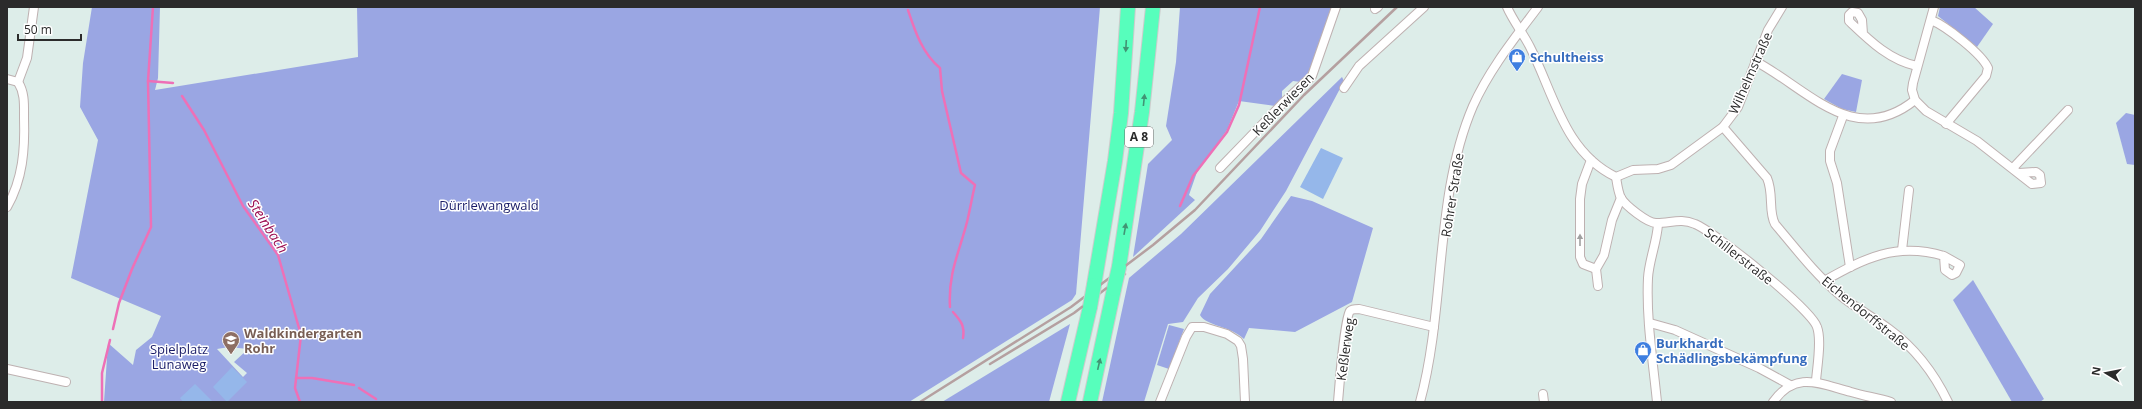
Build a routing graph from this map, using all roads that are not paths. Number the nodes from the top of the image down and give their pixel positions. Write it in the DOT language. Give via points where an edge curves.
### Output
graph roads {
  1 [pos="34,7"];
  2 [pos="1128,7"];
  3 [pos="1153,7"];
  4 [pos="1336,7"];
  5 [pos="1424,7"];
  6 [pos="1506,7"];
  7 [pos="1538,7"];
  8 [pos="1934,7"];
  9 [pos="1778,8"];
  10 [pos="1931,20"];
  11 [pos="1520,30"];
  12 [pos="1863,34"];
  13 [pos="1755,61"];
  14 [pos="1917,66"];
  15 [pos="7,79"];
  16 [pos="18,82"];
  17 [pos="1344,88"];
  18 [pos="1916,100"];
  19 [pos="2068,110"];
  20 [pos="1843,116"];
  21 [pos="1946,124"];
  22 [pos="1723,127"];
  23 [pos="1592,160"];
  24 [pos="1220,168"];
  25 [pos="1616,177"];
  26 [pos="1909,190"];
  27 [pos="1621,198"];
  28 [pos="7,207"];
  29 [pos="1658,224"];
  30 [pos="1902,250"];
  31 [pos="1944,256"];
  32 [pos="1850,266"];
  33 [pos="1596,269"];
  34 [pos="1824,281"];
  35 [pos="1598,286"];
  36 [pos="1650,323"];
  37 [pos="1434,327"];
  38 [pos="7,369"];
  39 [pos="1816,381"];
  40 [pos="66,382"];
  41 [pos="1790,385"];
  42 [pos="1068,402"];
  43 [pos="1090,402"];
  44 [pos="1160,402"];
  45 [pos="1244,402"];
  46 [pos="1338,402"];
  47 [pos="1420,402"];
  48 [pos="1657,402"];
  49 [pos="1773,402"];
  50 [pos="1891,402"];
  51 [pos="1948,402"];
  1 -- 16 [label="street" via="27,58"];
  2 -- 42 [label="highway, A 8, one-way, bridge" via="1115,161 1090,307"];
  43 -- 3 [label="highway, A 8, one-way, bridge" via="1118,267 1141,119"];
  4 -- 24 [label="street, Keßlerwiesen" via="1312,76"];
  5 -- 17 [label="street" via="1359,66"];
  6 -- 11 [label="street"];
  7 -- 11 [label="street, Rohrer Straße"];
  8 -- 10 [label="street"];
  9 -- 13 [label="street, Wilhelmstraße"];
  10 -- 14 [label="street"];
  10 -- 21 [label="street" via="1982,59 1988,68 1986,76"];
  11 -- 23 [label="street" via="1530,46 1568,132"];
  11 -- 37 [label="street, Rohrer Straße" via="1485,83 1473,107 1460,146 1448,211"];
  12 -- 14 [label="street" via="1891,58"];
  13 -- 20 [label="street"];
  13 -- 22 [label="street, Wilhelmstraße" via="1738,107"];
  14 -- 18 [label="street" via="1912,90"];
  15 -- 16 [label="street"];
  16 -- 28 [label="street" via="23,93 25,145 20,175"];
  18 -- 20 [label="street" via="1896,113 1883,117 1869,119"];
  18 -- 21 [label="street" via="1926,111"];
  19 -- 21 [label="street" via="2016,171 1977,141"];
  20 -- 32 [label="street" via="1830,151 1830,161 1837,183"];
  22 -- 25 [label="street, Wilhelmstraße" via="1671,165 1658,170 1633,170"];
  22 -- 34 [label="street, Eichendorffstraße" via="1767,178 1771,188 1772,218 1775,224"];
  23 -- 25 [label="street"];
  33 -- 23 [label="street, one-way" via="1583,264 1580,257 1580,199 1582,184"];
  25 -- 27 [label="street"];
  26 -- 30 [label="street"];
  27 -- 29 [label="street" via="1648,221"];
  27 -- 33 [label="street" via="1612,220 1604,256"];
  29 -- 36 [label="street" via="1648,278"];
  29 -- 39 [label="street, Schillerstraße" via="1683,220 1705,229 1753,264 1810,317 1818,331"];
  30 -- 31 [label="street"];
  30 -- 32 [label="street" via="1881,254"];
  32 -- 34 [label="street"];
  33 -- 35 [label="street"];
  34 -- 51 [label="street, Eichendorffstraße" via="1910,347 1932,372"];
  36 -- 41 [label="street" via="1675,330"];
  36 -- 48 [label="street"];
  37 -- 46 [label="street, Keßlerweg" via="1359,309 1349,312"];
  37 -- 47 [label="street, Rohrer Straße"];
  38 -- 40 [label="street"];
  39 -- 41 [label="street"];
  39 -- 50 [label="street"];
  41 -- 49 [label="street" via="1778,394"];
  44 -- 45 [label="street" via="1186,337 1192,327 1198,326 1227,334 1241,346"];
}
